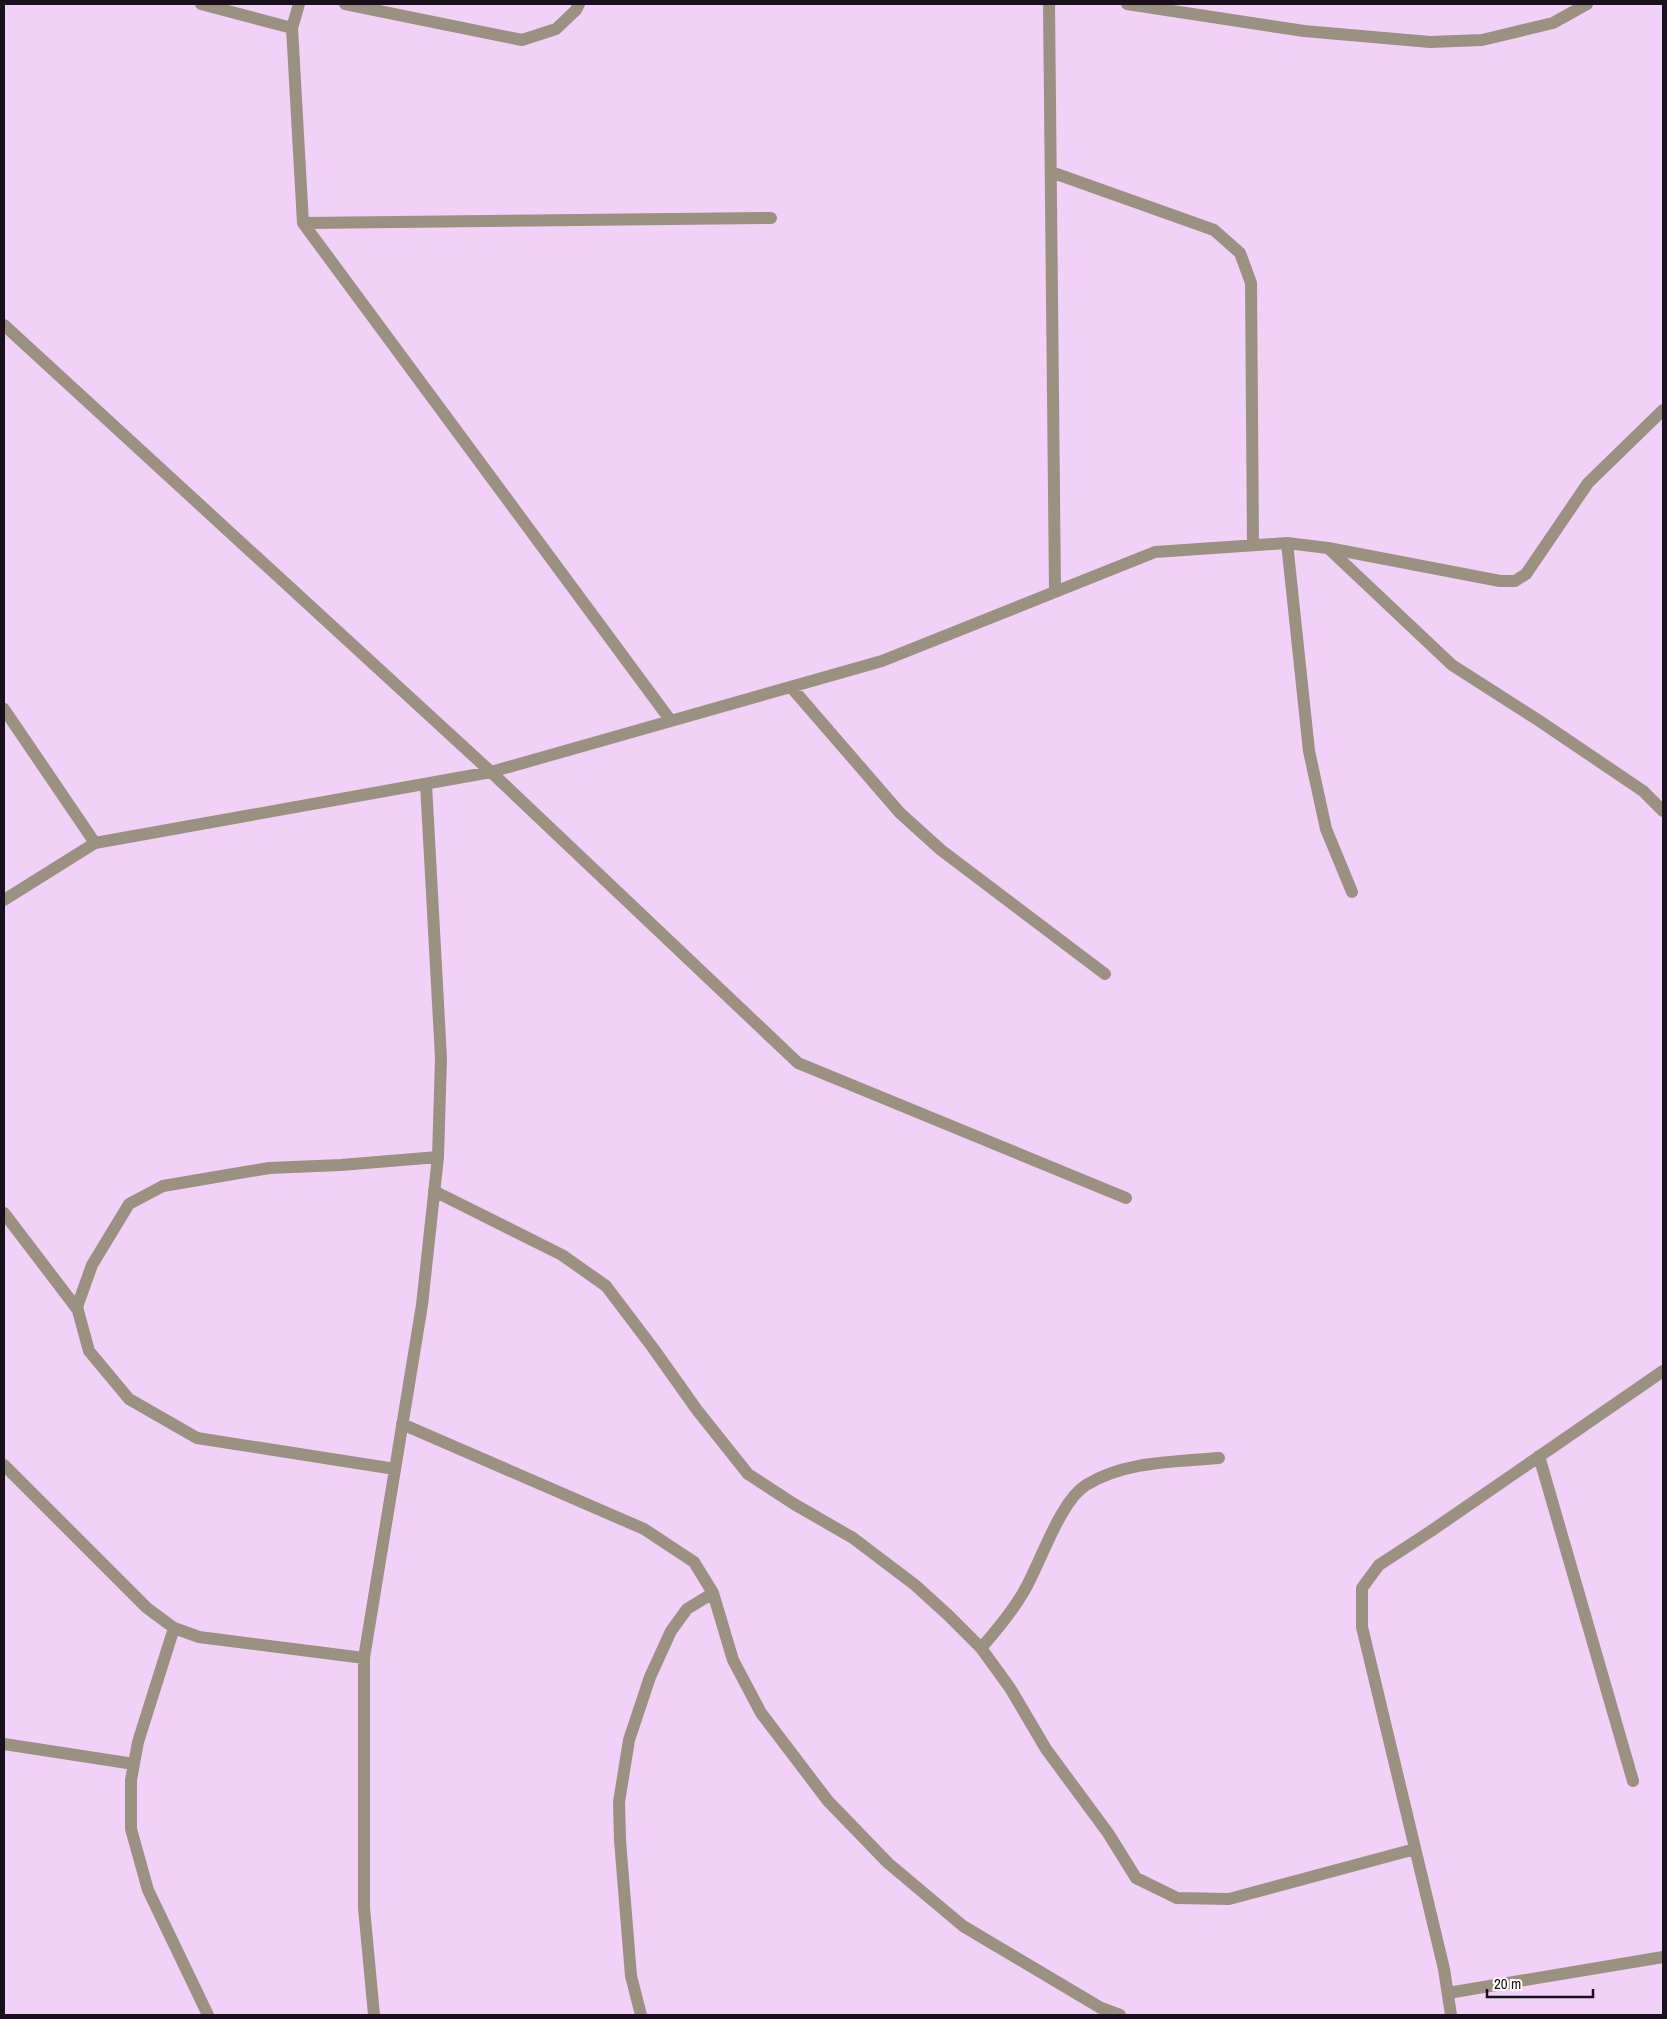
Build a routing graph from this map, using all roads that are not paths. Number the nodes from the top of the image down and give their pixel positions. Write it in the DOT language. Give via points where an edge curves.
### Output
graph roads {
  1 [pos="201,4"];
  2 [pos="299,4"];
  3 [pos="345,4"];
  4 [pos="579,4"];
  5 [pos="1049,4"];
  6 [pos="1127,4"];
  7 [pos="1587,4"];
  8 [pos="292,28"];
  9 [pos="1051,172"];
  10 [pos="771,218"];
  11 [pos="303,223"];
  12 [pos="4,325"];
  13 [pos="1663,410"];
  14 [pos="1287,543"];
  15 [pos="1253,545"];
  16 [pos="1328,548"];
  17 [pos="1055,592"];
  18 [pos="791,687"];
  19 [pos="4,709"];
  20 [pos="671,721"];
  21 [pos="491,772"];
  22 [pos="426,784"];
  23 [pos="1663,811"];
  24 [pos="95,843"];
  25 [pos="1352,892"];
  26 [pos="4,900"];
  27 [pos="1105,974"];
  28 [pos="438,1157"];
  29 [pos="434,1191"];
  30 [pos="1126,1198"];
  31 [pos="4,1213"];
  32 [pos="78,1310"];
  33 [pos="1663,1371"];
  34 [pos="402,1424"];
  35 [pos="1539,1456"];
  36 [pos="1219,1458"];
  37 [pos="4,1465"];
  38 [pos="395,1469"];
  39 [pos="713,1593"];
  40 [pos="174,1628"];
  41 [pos="981,1648"];
  42 [pos="364,1658"];
  43 [pos="4,1744"];
  44 [pos="134,1764"];
  45 [pos="1633,1781"];
  46 [pos="1415,1849"];
  47 [pos="1663,1957"];
  48 [pos="1448,1993"];
  49 [pos="208,2015"];
  50 [pos="374,2015"];
  51 [pos="641,2015"];
  52 [pos="1120,2015"];
  53 [pos="1451,2015"];
  1 -- 8 [label="street"];
  2 -- 8 [label="street"];
  3 -- 4 [label="street" via="522,40 556,29"];
  5 -- 9 [label="street"];
  6 -- 7 [label="street" via="1304,31 1430,42 1482,40 1553,24"];
  8 -- 11 [label="street"];
  9 -- 15 [label="street" via="1214,230 1240,253 1250,283"];
  9 -- 17 [label="street"];
  10 -- 11 [label="street"];
  11 -- 20 [label="street"];
  12 -- 21 [label="street"];
  13 -- 16 [label="street" via="1588,483 1526,574 1515,580 1500,581"];
  14 -- 15 [label="street"];
  14 -- 16 [label="street"];
  14 -- 25 [label="street" via="1310,752 1326,830"];
  15 -- 17 [label="street" via="1156,552"];
  16 -- 23 [label="street" via="1452,665 1643,791"];
  17 -- 18 [label="street" via="882,661"];
  18 -- 20 [label="street"];
  18 -- 27 [label="street" via="900,814 941,850"];
  19 -- 24 [label="street"];
  20 -- 21 [label="street"];
  21 -- 22 [label="street"];
  21 -- 30 [label="street" via="798,1063"];
  22 -- 24 [label="street"];
  22 -- 28 [label="street" via="440,1058"];
  24 -- 26 [label="street"];
  28 -- 29 [label="street"];
  28 -- 32 [label="street" via="269,1168 162,1186 130,1204 92,1265"];
  29 -- 34 [label="street" via="422,1304"];
  29 -- 41 [label="street" via="562,1256 606,1286 748,1474 853,1538 900,1573"];
  31 -- 32 [label="street"];
  32 -- 38 [label="street" via="90,1351 129,1399 197,1438"];
  33 -- 35 [label="street"];
  34 -- 38 [label="street"];
  34 -- 39 [label="street" via="644,1529 694,1562"];
  35 -- 45 [label="street"];
  35 -- 46 [label="street" via="1379,1565 1362,1588 1362,1627"];
  36 -- 41 [label="street" via="1144,1465 1116,1471 1084,1486 1066,1505 1023,1593"];
  37 -- 40 [label="street" via="147,1608"];
  38 -- 42 [label="street"];
  39 -- 51 [label="street" via="688,1609 671,1631 650,1677 629,1740 619,1802 620,1840 632,1976"];
  39 -- 52 [label="street" via="732,1660 761,1713 828,1802 888,1863 963,1926 1101,2008"];
  40 -- 42 [label="street" via="199,1637"];
  40 -- 44 [label="street"];
  41 -- 46 [label="street" via="1010,1688 1046,1749 1108,1833 1136,1878 1177,1898 1229,1899"];
  42 -- 50 [label="street" via="364,1908"];
  43 -- 44 [label="street"];
  44 -- 49 [label="street" via="131,1829 148,1890"];
  46 -- 48 [label="street"];
  47 -- 48 [label="street"];
  48 -- 53 [label="street"];
}
